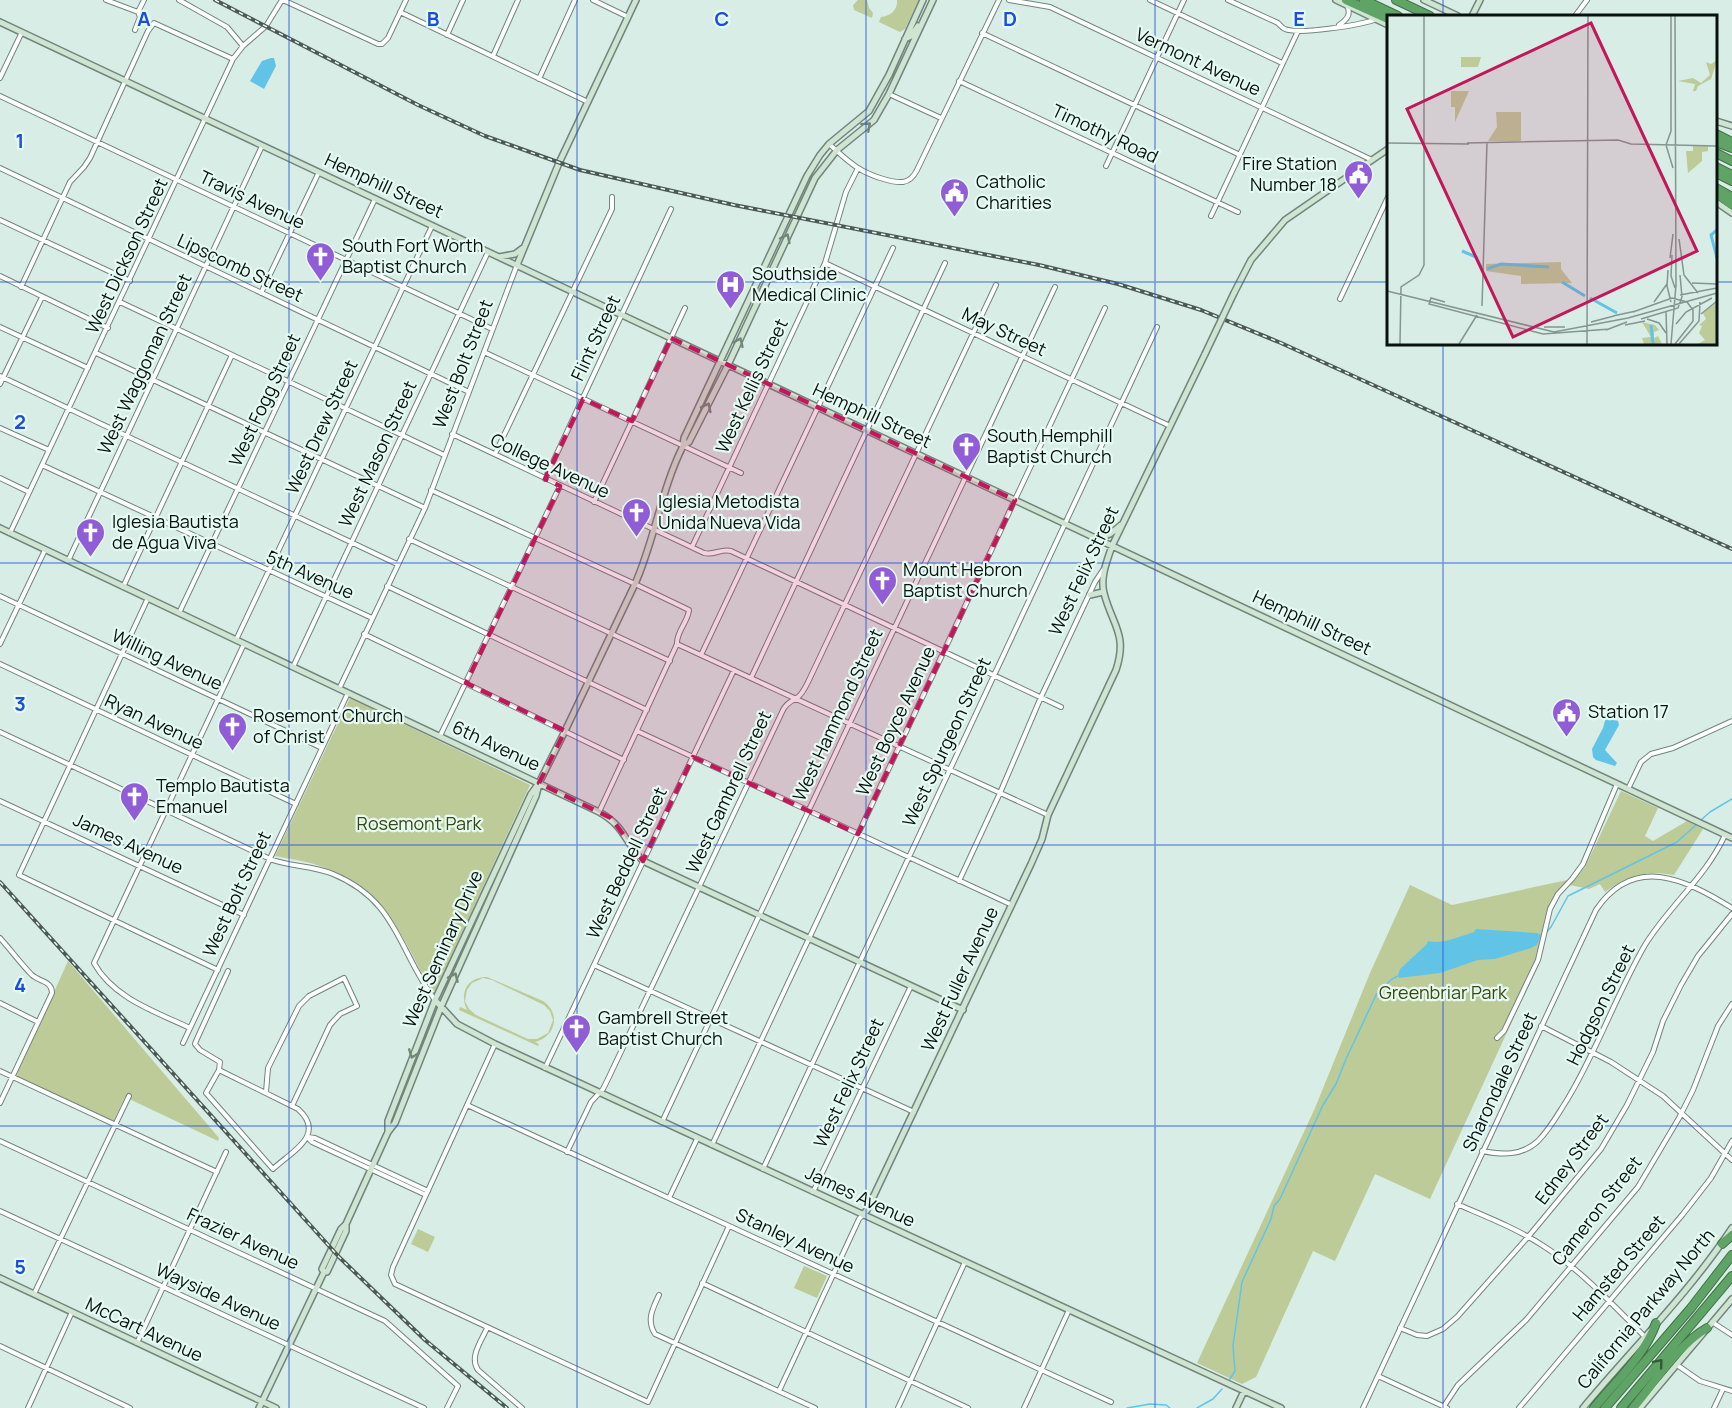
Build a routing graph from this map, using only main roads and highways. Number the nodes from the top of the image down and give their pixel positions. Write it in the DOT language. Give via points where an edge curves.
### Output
graph roads {
  1 [pos="636,0"];
  2 [pos="923,0"];
  3 [pos="933,0"];
  4 [pos="1336,0"];
  5 [pos="1364,0"];
  6 [pos="1396,0"];
  7 [pos="1405,0"];
  8 [pos="1424,0"];
  9 [pos="1480,0"];
  10 [pos="1346,2"];
  11 [pos="1416,10"];
  12 [pos="926,15"];
  13 [pos="1396,15"];
  14 [pos="1428,15"];
  15 [pos="1456,15"];
  16 [pos="1472,15"];
  17 [pos="1387,18"];
  18 [pos="0,22"];
  19 [pos="1387,25"];
  20 [pos="905,39"];
  21 [pos="902,65"];
  22 [pos="889,75"];
  23 [pos="889,94"];
  24 [pos="1717,121"];
  25 [pos="1732,126"];
  26 [pos="1717,134"];
  27 [pos="1717,142"];
  28 [pos="1732,142"];
  29 [pos="1732,148"];
  30 [pos="1387,151"];
  31 [pos="1717,154"];
  32 [pos="1732,161"];
  33 [pos="1717,168"];
  34 [pos="1717,174"];
  35 [pos="1732,175"];
  36 [pos="1732,181"];
  37 [pos="1717,189"];
  38 [pos="1717,194"];
  39 [pos="1732,197"];
  40 [pos="1717,203"];
  41 [pos="1732,205"];
  42 [pos="1732,213"];
  43 [pos="524,247"];
  44 [pos="499,257"];
  45 [pos="517,265"];
  46 [pos="754,289"];
  47 [pos="761,295"];
  48 [pos="720,362"];
  49 [pos="728,365"];
  50 [pos="683,446"];
  51 [pos="1124,522"];
  52 [pos="0,528"];
  53 [pos="1097,539"];
  54 [pos="1112,546"];
  55 [pos="1104,570"];
  56 [pos="1103,592"];
  57 [pos="1090,595"];
  58 [pos="539,783"];
  59 [pos="1732,838"];
  60 [pos="498,862"];
  61 [pos="505,865"];
  62 [pos="461,944"];
  63 [pos="468,947"];
  64 [pos="435,1000"];
  65 [pos="441,1007"];
  66 [pos="963,1010"];
  67 [pos="388,1132"];
  68 [pos="863,1215"];
  69 [pos="1732,1228"];
  70 [pos="1732,1234"];
  71 [pos="1722,1244"];
  72 [pos="1732,1255"];
  73 [pos="1732,1276"];
  74 [pos="0,1278"];
  75 [pos="1732,1299"];
  76 [pos="1656,1323"];
  77 [pos="1710,1325"];
  78 [pos="1244,1391"];
  79 [pos="262,1402"];
  80 [pos="259,1408"];
  81 [pos="276,1408"];
  82 [pos="1236,1408"];
  83 [pos="1281,1408"];
  84 [pos="1583,1408"];
  85 [pos="1594,1408"];
  86 [pos="1605,1408"];
  87 [pos="1622,1408"];
  88 [pos="1633,1408"];
  89 [pos="1640,1408"];
  1 -- 43 [label="main road, West Bolt Street" via="547,188"];
  2 -- 20 [label="main road, West Seminary Drive"];
  3 -- 12 [label="main road"];
  4 -- 10 [label="main road"];
  5 -- 13 [label="highway"];
  6 -- 11 [label="highway"];
  7 -- 11 [label="highway"];
  8 -- 15 [label="main road"];
  9 -- 16 [label="main road"];
  10 -- 17 [label="highway"];
  10 -- 19 [label="main road"];
  11 -- 14 [label="highway"];
  12 -- 20 [label="main road"];
  12 -- 21 [label="main road, West Seminary Drive"];
  18 -- 44 [label="main road, Hemphill Street"];
  20 -- 21 [label="main road"];
  20 -- 22 [label="main road, West Seminary Drive"];
  21 -- 23 [label="main road, West Seminary Drive"];
  22 -- 23 [label="main road"];
  22 -- 46 [label="main road, West Seminary Drive" via="869,111 820,155"];
  47 -- 23 [label="main road, West Seminary Drive, one-way" via="822,167 870,125"];
  24 -- 25 [label="main road"];
  26 -- 28 [label="highway"];
  27 -- 29 [label="highway"];
  30 -- 51 [label="main road, West Felix Street, bridge" via="1285,220 1258,251"];
  31 -- 32 [label="highway"];
  33 -- 35 [label="highway"];
  34 -- 36 [label="highway"];
  37 -- 39 [label="highway"];
  38 -- 41 [label="highway"];
  40 -- 42 [label="main road"];
  43 -- 44 [label="main road" via="515,254"];
  43 -- 45 [label="main road, West Bolt Street"];
  44 -- 45 [label="main road, Hemphill Street"];
  45 -- 48 [label="main road, Hemphill Street"];
  46 -- 47 [label="main road"];
  46 -- 48 [label="main road, West Seminary Drive"];
  49 -- 47 [label="main road, West Seminary Drive, one-way"];
  48 -- 49 [label="main road, Hemphill Street"];
  48 -- 50 [label="main road, West Seminary Drive"];
  50 -- 49 [label="main road, West Seminary Drive, one-way" via="689,442"];
  49 -- 53 [label="main road, Hemphill Street"];
  50 -- 58 [label="main road, West Seminary Drive" via="669,477 646,559"];
  51 -- 53 [label="main road"];
  51 -- 54 [label="main road, West Felix Street"];
  52 -- 58 [label="main road, 6th Avenue"];
  53 -- 54 [label="main road, Hemphill Street"];
  54 -- 55 [label="main road, West Felix Street"];
  54 -- 59 [label="main road, Hemphill Street"];
  55 -- 56 [label="main road, West Fuller Avenue"];
  56 -- 57 [label="main road"];
  56 -- 66 [label="main road, West Fuller Avenue" via="1120,637 1120,657 1048,815 1039,848"];
  58 -- 60 [label="main road, West Seminary Drive"];
  58 -- 61 [label="main road, West Seminary Drive"];
  58 -- 66 [label="main road, 6th Avenue" via="611,819 643,861"];
  60 -- 61 [label="main road"];
  60 -- 62 [label="main road, West Seminary Drive"];
  61 -- 63 [label="main road, West Seminary Drive"];
  62 -- 63 [label="main road"];
  62 -- 64 [label="main road, West Seminary Drive"];
  65 -- 63 [label="main road, West Seminary Drive, one-way"];
  64 -- 65 [label="main road, James Avenue"];
  64 -- 67 [label="main road, West Seminary Drive, one-way" via="388,1121"];
  65 -- 67 [label="main road, West Seminary Drive"];
  65 -- 68 [label="main road, James Avenue" via="458,1024 495,1044"];
  66 -- 68 [label="main road, West Fuller Avenue"];
  67 -- 79 [label="main road, West Seminary Drive" via="327,1272"];
  68 -- 78 [label="main road, James Avenue"];
  69 -- 71 [label="main road, California Parkway North"];
  70 -- 71 [label="highway"];
  71 -- 76 [label="main road, California Parkway North"];
  72 -- 86 [label="highway"];
  87 -- 73 [label="highway, one-way"];
  74 -- 79 [label="main road, McCart Avenue"];
  75 -- 77 [label="main road"];
  76 -- 84 [label="main road, California Parkway North"];
  76 -- 85 [label="highway" via="1641,1350"];
  77 -- 88 [label="highway" via="1698,1333"];
  77 -- 89 [label="main road" via="1680,1366"];
  78 -- 82 [label="main road"];
  78 -- 83 [label="main road, James Avenue"];
  79 -- 80 [label="main road, West Seminary Drive"];
  79 -- 81 [label="main road, McCart Avenue"];
}
